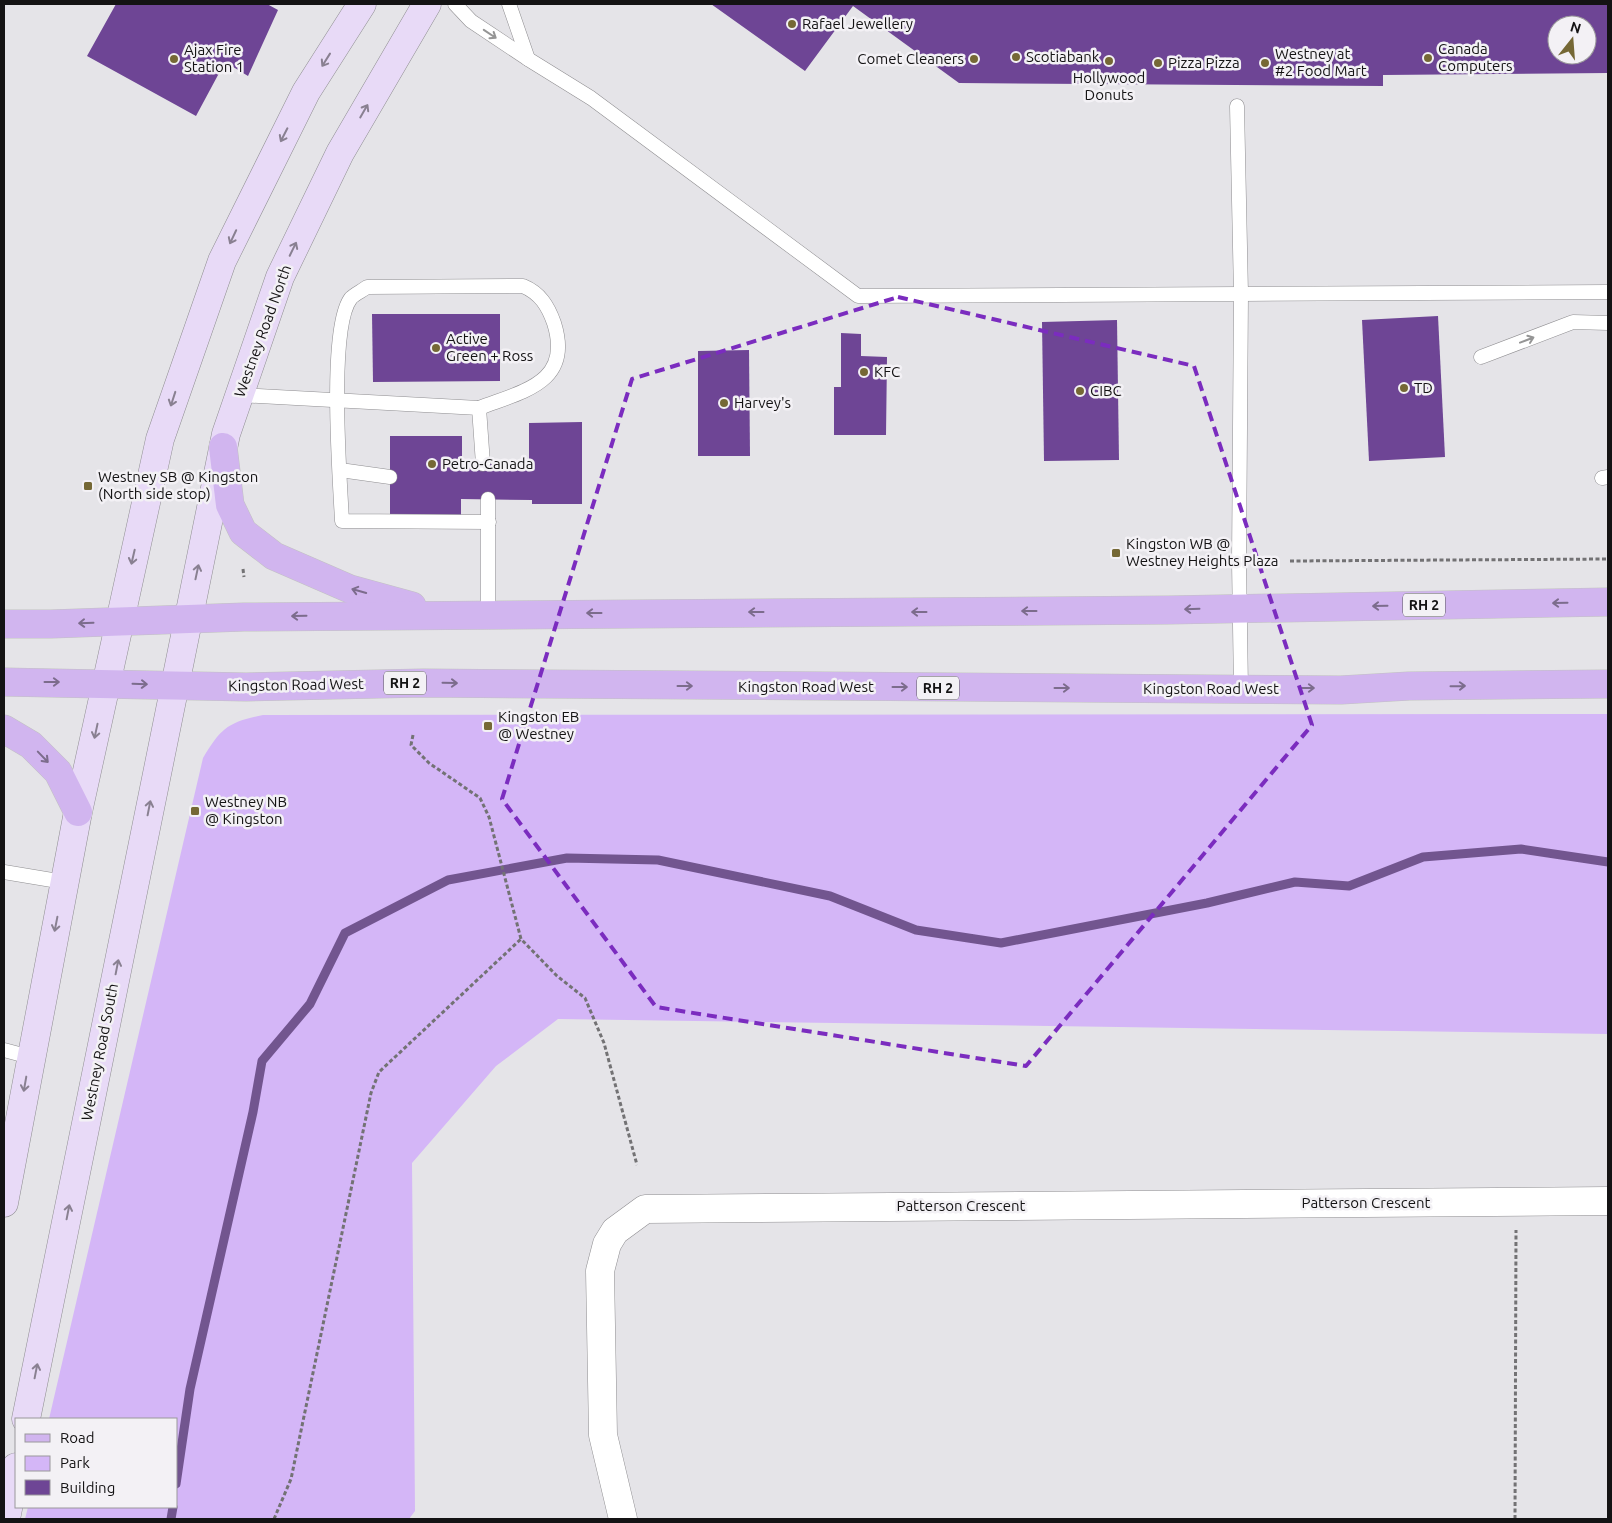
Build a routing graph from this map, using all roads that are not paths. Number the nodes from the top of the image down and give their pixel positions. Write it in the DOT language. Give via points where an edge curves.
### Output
graph roads {
  1 [pos="427,4"];
  2 [pos="456,4"];
  3 [pos="509,4"];
  4 [pos="352,11"];
  5 [pos="528,59"];
  6 [pos="1237,106"];
  7 [pos="1608,292"];
  8 [pos="1241,294"];
  9 [pos="1608,323"];
  10 [pos="1481,357"];
  11 [pos="240,394"];
  12 [pos="336,400"];
  13 [pos="479,408"];
  14 [pos="223,447"];
  15 [pos="483,464"];
  16 [pos="340,470"];
  17 [pos="390,477"];
  18 [pos="488,499"];
  19 [pos="489,522"];
  20 [pos="1608,602"];
  21 [pos="1240,607"];
  22 [pos="440,614"];
  23 [pos="488,614"];
  24 [pos="187,619"];
  25 [pos="120,622"];
  26 [pos="4,624"];
  27 [pos="4,682"];
  28 [pos="106,683"];
  29 [pos="1608,684"];
  30 [pos="174,685"];
  31 [pos="1241,689"];
  32 [pos="4,729"];
  33 [pos="78,812"];
  34 [pos="4,872"];
  35 [pos="64,882"];
  36 [pos="4,1050"];
  37 [pos="30,1057"];
  38 [pos="1608,1201"];
  39 [pos="4,1203"];
  40 [pos="26,1418"];
  41 [pos="15,1472"];
  42 [pos="6,1519"];
  43 [pos="623,1519"];
  11 -- 1 [label="main road, Westney Road North, one-way" via="280,277 340,153"];
  2 -- 5 [label="lane, one-way" via="471,21"];
  3 -- 5 [label="lane"];
  4 -- 25 [label="main road, one-way" via="306,92 222,261 160,439"];
  5 -- 8 [label="lane" via="591,98 858,296"];
  6 -- 8 [label="lane"];
  7 -- 8 [label="lane"];
  8 -- 21 [label="lane"];
  10 -- 9 [label="lane, one-way" via="1573,322"];
  11 -- 12 [label="lane"];
  11 -- 14 [label="main road, Westney Road North"];
  12 -- 13 [label="lane"];
  12 -- 13 [label="lane" via="342,320 351,299 367,287 523,286 534,291 549,308 559,341 555,365 538,385"];
  12 -- 16 [label="lane"];
  13 -- 15 [label="lane"];
  22 -- 14 [label="main road, one-way" via="350,589 274,556 243,532 230,505"];
  24 -- 14 [label="main road, Westney Road North, one-way"];
  16 -- 17 [label="lane"];
  16 -- 19 [label="lane" via="342,521"];
  18 -- 19 [label="lane"];
  19 -- 23 [label="lane"];
  20 -- 21 [label="main road, RH 2, one-way"];
  21 -- 23 [label="main road, RH 2, one-way"];
  21 -- 31 [label="lane"];
  22 -- 23 [label="main road, RH 2"];
  22 -- 24 [label="main road, RH 2, one-way"];
  24 -- 25 [label="main road, RH 2"];
  24 -- 30 [label="main road, Westney Road North"];
  25 -- 26 [label="main road, RH 2, one-way"];
  25 -- 28 [label="main road"];
  27 -- 28 [label="main road, Kingston Road West / RH 2, one-way"];
  28 -- 30 [label="main road, Kingston Road West / RH 2, one-way"];
  28 -- 33 [label="main road, one-way"];
  31 -- 29 [label="main road, Kingston Road West / RH 2, one-way"];
  30 -- 31 [label="main road, Kingston Road West / RH 2, one-way" via="246,687 423,683"];
  40 -- 30 [label="main road, Westney Road South, one-way"];
  32 -- 33 [label="main road, one-way" via="31,745 58,772"];
  33 -- 35 [label="main road"];
  34 -- 35 [label="lane"];
  35 -- 37 [label="main road, one-way"];
  36 -- 37 [label="lane"];
  37 -- 39 [label="main road, one-way"];
  38 -- 43 [label="street, Patterson Crescent" via="645,1209 615,1231 607,1244 600,1271 603,1435"];
  41 -- 42 [label="main road"];
}
